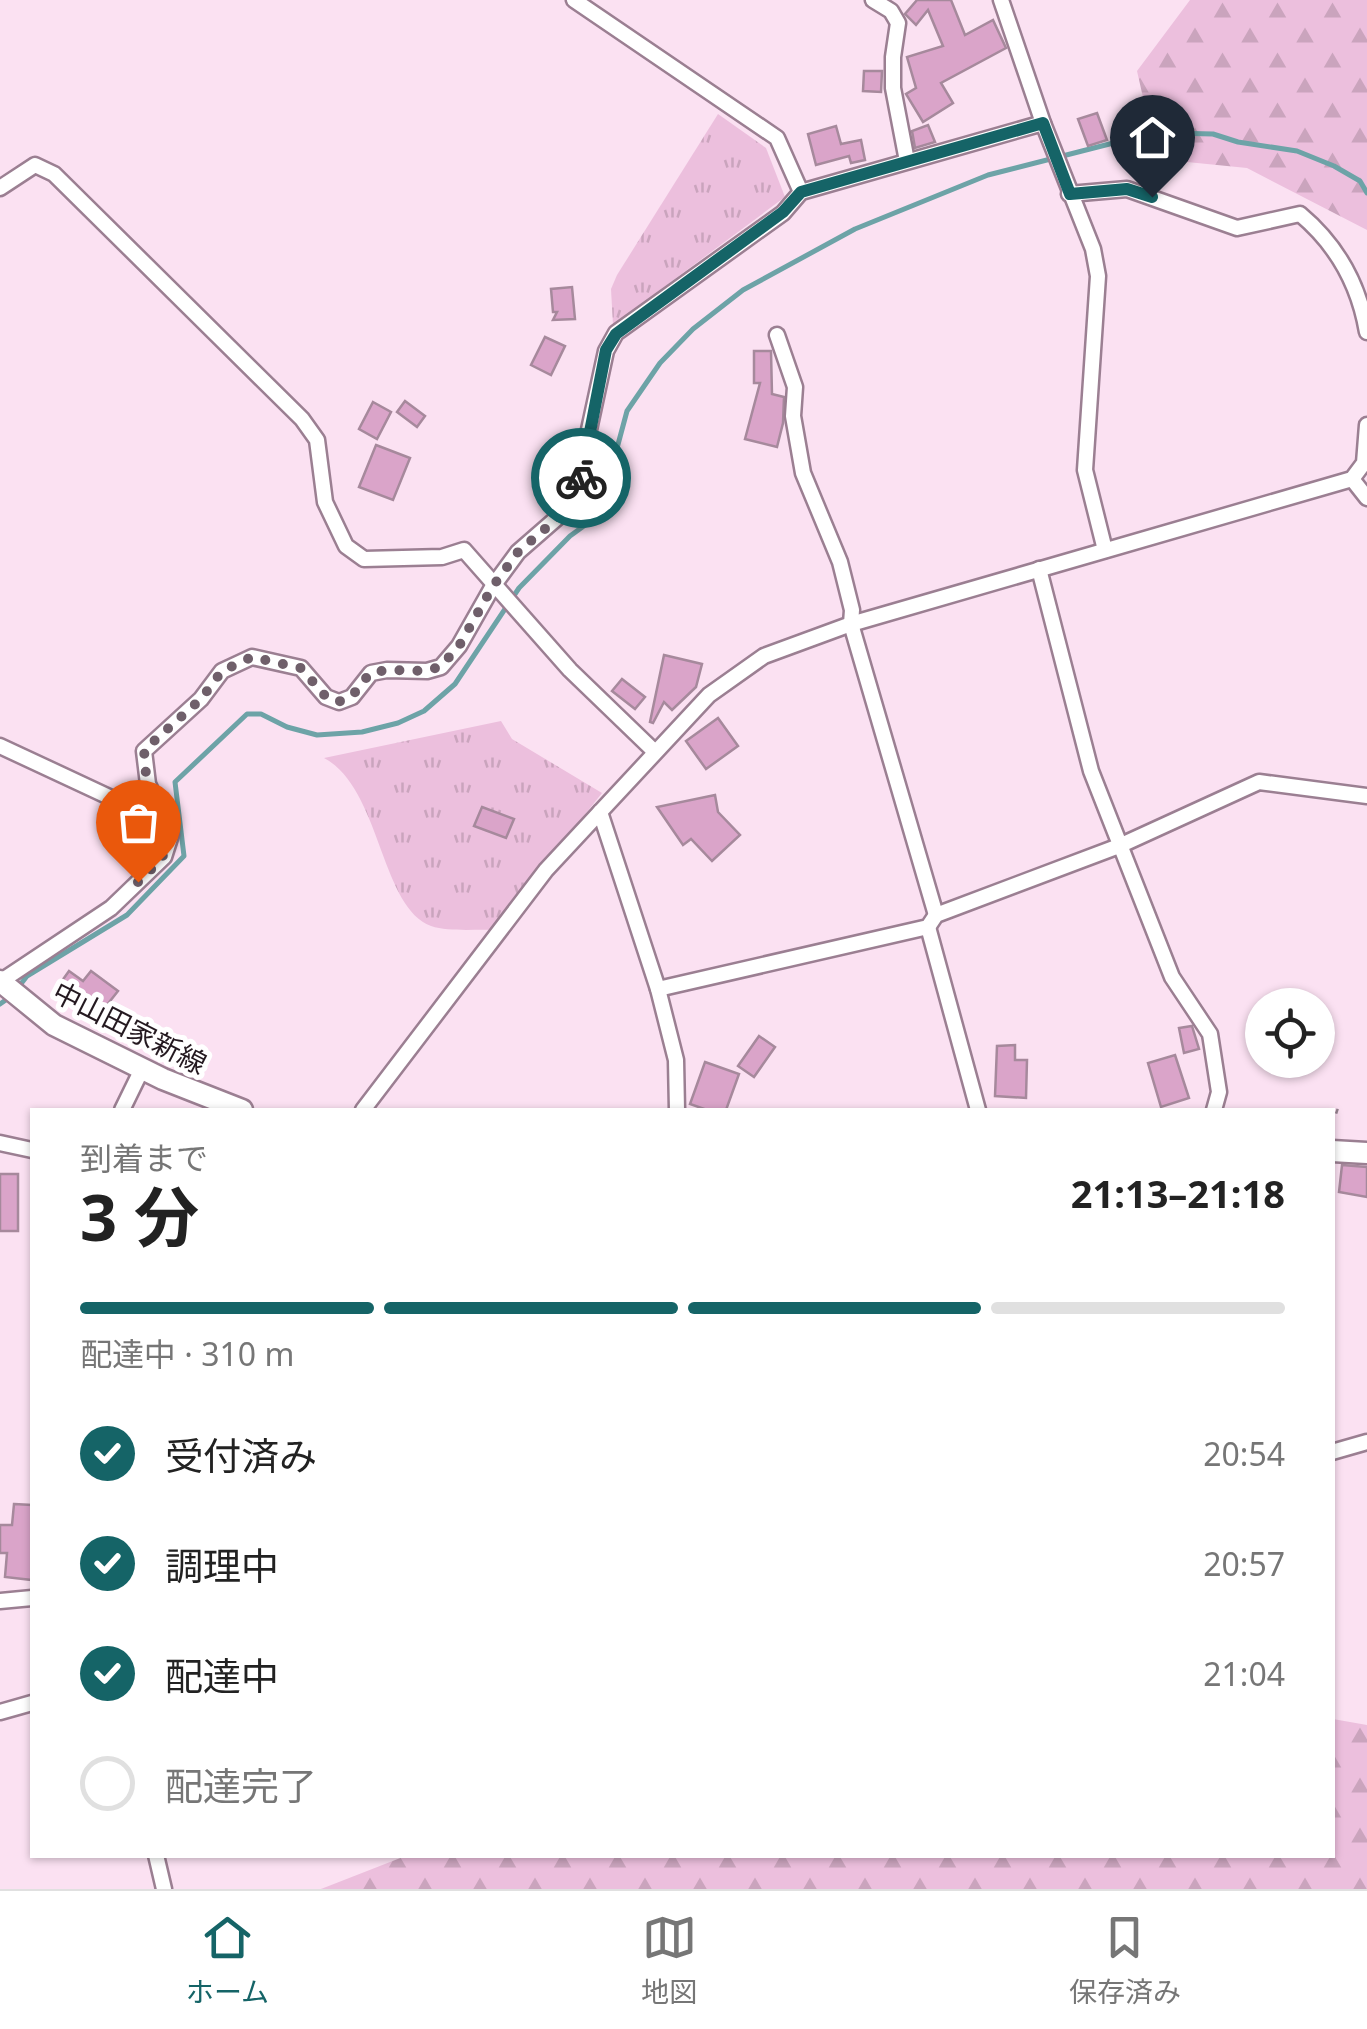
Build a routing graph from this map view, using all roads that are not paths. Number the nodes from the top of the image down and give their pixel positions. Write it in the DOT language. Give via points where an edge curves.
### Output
graph roads {
  1 [pos="574,0"];
  2 [pos="873,0"];
  3 [pos="1001,0"];
  4 [pos="1043,123"];
  5 [pos="907,161"];
  6 [pos="0,188"];
  7 [pos="801,192"];
  8 [pos="1070,194"];
  9 [pos="1367,332"];
  10 [pos="778,335"];
  11 [pos="1367,425"];
  12 [pos="1352,479"];
  13 [pos="1367,498"];
  14 [pos="1105,550"];
  15 [pos="1038,569"];
  16 [pos="493,586"];
  17 [pos="852,624"];
  18 [pos="0,746"];
  19 [pos="655,752"];
  20 [pos="1367,796"];
  21 [pos="600,812"];
  22 [pos="164,818"];
  23 [pos="1119,846"];
  24 [pos="932,922"];
  25 [pos="0,982"];
  26 [pos="658,989"];
  27 [pos="142,1068"];
  28 [pos="123,1108"];
  29 [pos="237,1108"];
  30 [pos="365,1108"];
  31 [pos="677,1108"];
  32 [pos="978,1108"];
  33 [pos="1215,1108"];
  34 [pos="0,1143"];
  35 [pos="30,1150"];
  36 [pos="1335,1150"];
  37 [pos="1367,1153"];
  38 [pos="1367,1442"];
  39 [pos="1335,1451"];
  40 [pos="30,1598"];
  41 [pos="0,1601"];
  42 [pos="30,1704"];
  43 [pos="0,1712"];
  44 [pos="157,1858"];
  45 [pos="164,1889"];
  1 -- 7 [label="street" via="776,138"];
  2 -- 5 [label="street" via="898,23 894,88"];
  3 -- 4 [label="street"];
  4 -- 5 [label="street"];
  4 -- 8 [label="street"];
  5 -- 7 [label="street"];
  6 -- 16 [label="street" via="35,165 54,174 302,420 317,440 324,502 346,546 364,559 464,550"];
  7 -- 16 [label="street" via="616,334 606,350 574,504 518,552"];
  8 -- 9 [label="street" via="1127,189 1237,228 1300,214 1348,271"];
  8 -- 14 [label="street" via="1098,276 1085,470"];
  10 -- 17 [label="street" via="795,387 803,474 840,562"];
  11 -- 12 [label="street" via="1364,462"];
  12 -- 13 [label="street"];
  12 -- 14 [label="street"];
  14 -- 15 [label="street"];
  15 -- 17 [label="street"];
  15 -- 23 [label="street" via="1091,771"];
  16 -- 19 [label="street"];
  16 -- 22 [label="street" via="441,666 370,673 338,702 301,668 252,657 222,671 144,750 148,784"];
  17 -- 19 [label="street" via="764,656 710,696"];
  17 -- 24 [label="street"];
  18 -- 22 [label="street"];
  19 -- 21 [label="street"];
  20 -- 23 [label="street" via="1259,782"];
  21 -- 26 [label="street"];
  21 -- 30 [label="street" via="546,870"];
  22 -- 25 [label="street" via="171,835 164,857 111,908"];
  23 -- 24 [label="street"];
  23 -- 33 [label="street" via="1172,977 1210,1034 1220,1092"];
  24 -- 26 [label="street"];
  24 -- 32 [label="street"];
  25 -- 27 [label="main road, 中山田家新線" via="54,1025"];
  26 -- 31 [label="street" via="676,1060"];
  27 -- 28 [label="street"];
  27 -- 29 [label="main road, 中山田家新線"];
  34 -- 35 [label="street"];
  36 -- 37 [label="main road"];
  38 -- 39 [label="street"];
  40 -- 41 [label="street"];
  42 -- 43 [label="street"];
  44 -- 45 [label="street"];
}
